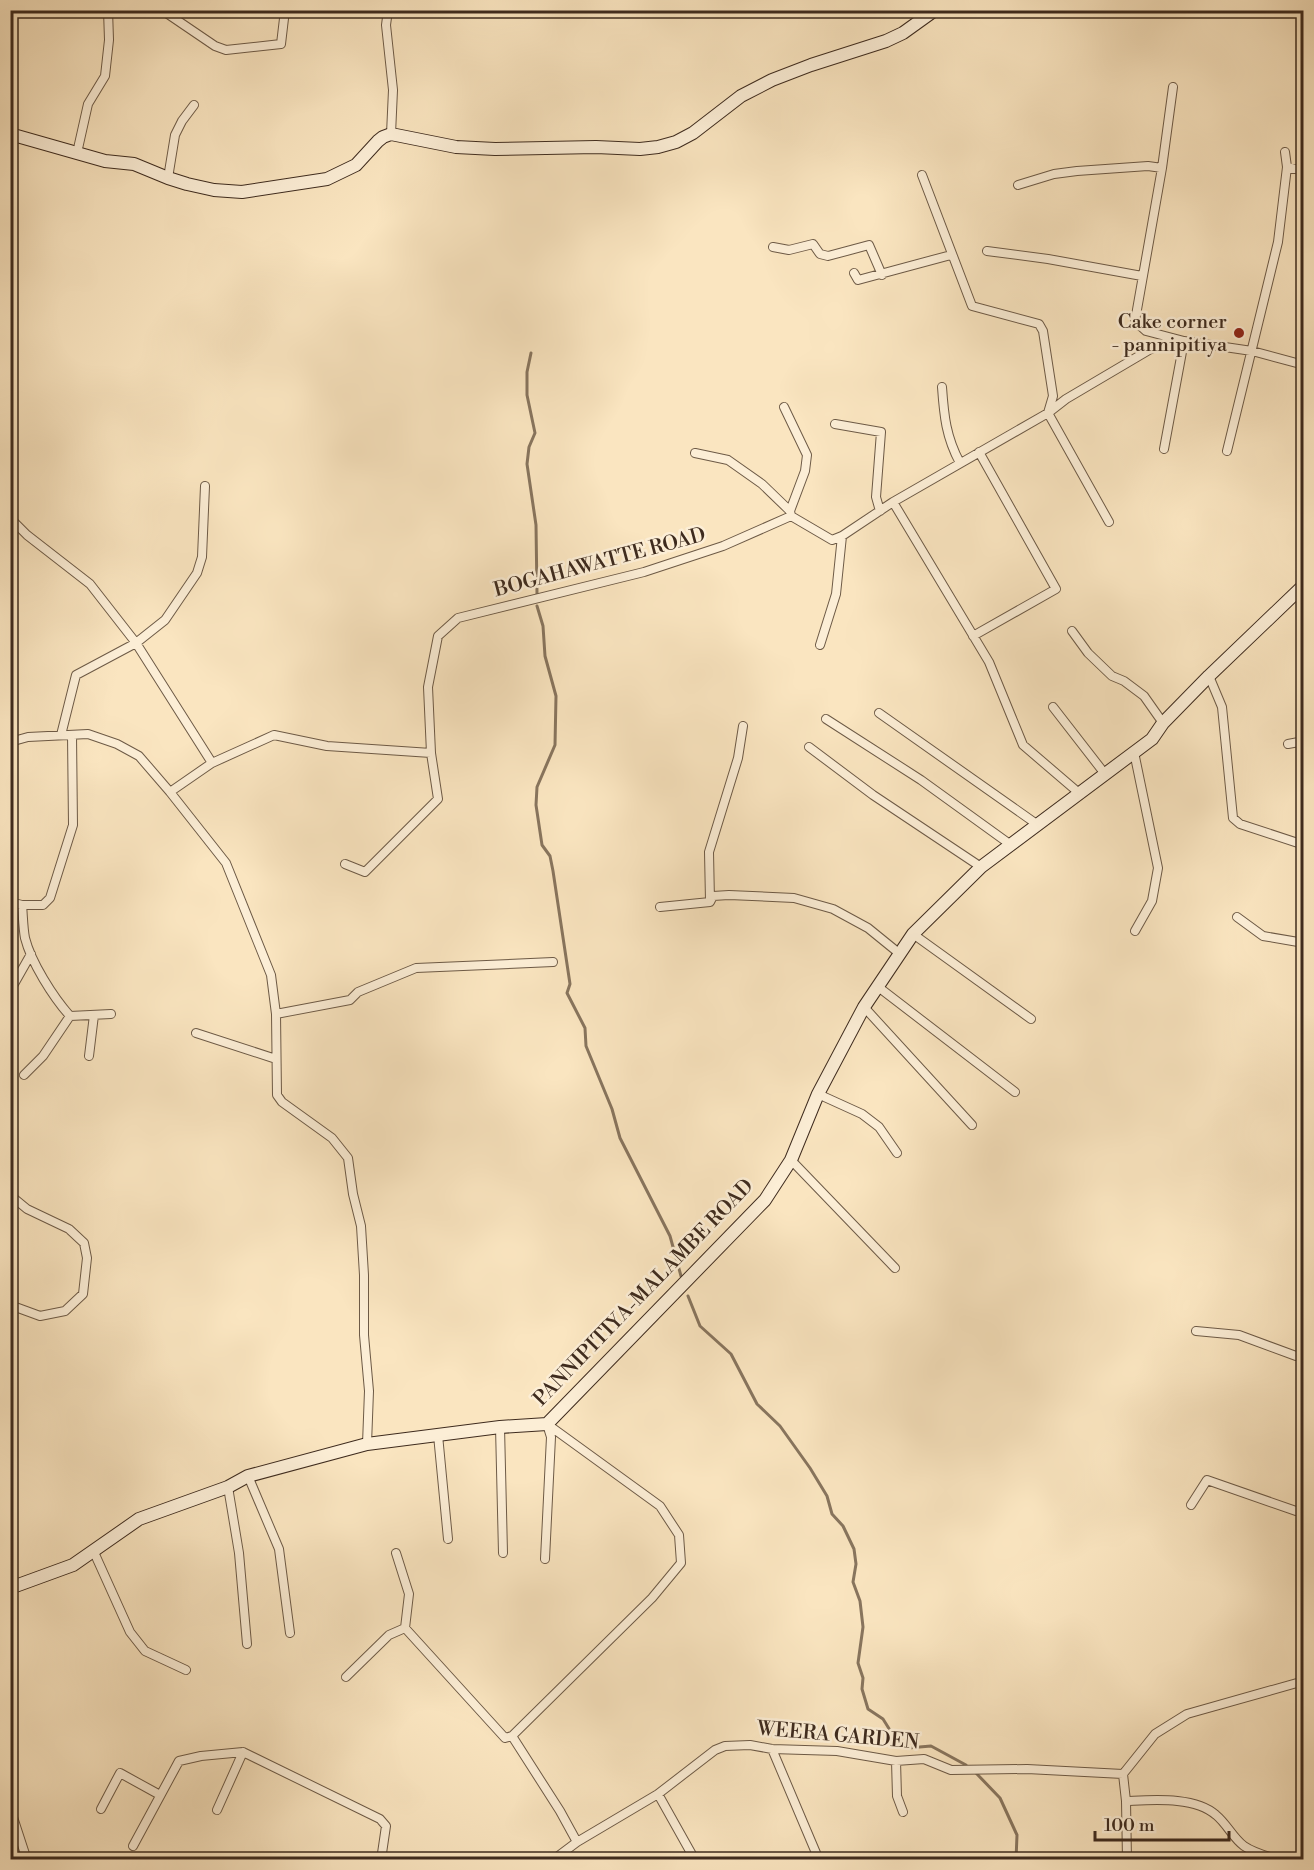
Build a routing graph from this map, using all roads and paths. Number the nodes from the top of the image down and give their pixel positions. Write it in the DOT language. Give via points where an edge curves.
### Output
graph roads {
  1 [pos="108,10"];
  2 [pos="162,10"];
  3 [pos="285,10"];
  4 [pos="388,10"];
  5 [pos="935,10"];
  6 [pos="1173,87"];
  7 [pos="194,105"];
  8 [pos="10,134"];
  9 [pos="391,134"];
  10 [pos="1285,152"];
  11 [pos="77,153"];
  12 [pos="1287,167"];
  13 [pos="1162,168"];
  14 [pos="1304,171"];
  15 [pos="922,175"];
  16 [pos="168,178"];
  17 [pos="1018,185"];
  18 [pos="773,247"];
  19 [pos="987,251"];
  20 [pos="951,255"];
  21 [pos="854,273"];
  22 [pos="882,274"];
  23 [pos="1142,276"];
  24 [pos="1184,341"];
  25 [pos="1252,351"];
  26 [pos="1304,365"];
  27 [pos="942,387"];
  28 [pos="784,407"];
  29 [pos="1048,413"];
  30 [pos="835,424"];
  31 [pos="1164,450"];
  32 [pos="1227,451"];
  33 [pos="979,452"];
  34 [pos="694,453"];
  35 [pos="960,463"];
  36 [pos="205,486"];
  37 [pos="893,502"];
  38 [pos="879,511"];
  39 [pos="790,513"];
  40 [pos="10,518"];
  41 [pos="1110,522"];
  42 [pos="842,536"];
  43 [pos="1304,585"];
  44 [pos="1072,631"];
  45 [pos="973,636"];
  46 [pos="136,643"];
  47 [pos="820,645"];
  48 [pos="1209,676"];
  49 [pos="1053,707"];
  50 [pos="879,713"];
  51 [pos="826,719"];
  52 [pos="1163,723"];
  53 [pos="743,726"];
  54 [pos="61,735"];
  55 [pos="72,735"];
  56 [pos="1304,741"];
  57 [pos="10,742"];
  58 [pos="1288,744"];
  59 [pos="809,747"];
  60 [pos="1134,752"];
  61 [pos="431,753"];
  62 [pos="212,763"];
  63 [pos="1105,774"];
  64 [pos="170,792"];
  65 [pos="1079,792"];
  66 [pos="1038,825"];
  67 [pos="1011,845"];
  68 [pos="1304,845"];
  69 [pos="345,864"];
  70 [pos="981,867"];
  71 [pos="10,902"];
  72 [pos="710,902"];
  73 [pos="22,905"];
  74 [pos="660,907"];
  75 [pos="1237,917"];
  76 [pos="1135,931"];
  77 [pos="913,934"];
  78 [pos="1304,943"];
  79 [pos="31,954"];
  80 [pos="900,954"];
  81 [pos="553,962"];
  82 [pos="877,986"];
  83 [pos="10,991"];
  84 [pos="864,1007"];
  85 [pos="111,1014"];
  86 [pos="276,1014"];
  87 [pos="94,1015"];
  88 [pos="70,1016"];
  89 [pos="1031,1018"];
  90 [pos="196,1033"];
  91 [pos="89,1056"];
  92 [pos="276,1059"];
  93 [pos="24,1075"];
  94 [pos="1015,1092"];
  95 [pos="818,1094"];
  96 [pos="972,1125"];
  97 [pos="897,1153"];
  98 [pos="791,1160"];
  99 [pos="10,1195"];
  100 [pos="895,1268"];
  101 [pos="10,1305"];
  102 [pos="1196,1330"];
  103 [pos="1304,1356"];
  104 [pos="547,1424"];
  105 [pos="500,1427"];
  106 [pos="438,1435"];
  107 [pos="367,1444"];
  108 [pos="248,1476"];
  109 [pos="228,1487"];
  110 [pos="1191,1505"];
  111 [pos="1304,1512"];
  112 [pos="448,1539"];
  113 [pos="93,1550"];
  114 [pos="396,1553"];
  115 [pos="503,1553"];
  116 [pos="546,1559"];
  117 [pos="10,1588"];
  118 [pos="405,1628"];
  119 [pos="290,1633"];
  120 [pos="247,1644"];
  121 [pos="186,1670"];
  122 [pos="345,1677"];
  123 [pos="1304,1681"];
  124 [pos="512,1736"];
  125 [pos="772,1749"];
  126 [pos="243,1752"];
  127 [pos="896,1761"];
  128 [pos="1123,1774"];
  129 [pos="658,1794"];
  130 [pos="160,1795"];
  131 [pos="1126,1801"];
  132 [pos="10,1808"];
  133 [pos="101,1809"];
  134 [pos="217,1810"];
  135 [pos="903,1812"];
  136 [pos="577,1842"];
  137 [pos="133,1846"];
  138 [pos="27,1860"];
  139 [pos="381,1860"];
  140 [pos="553,1860"];
  141 [pos="695,1860"];
  142 [pos="819,1860"];
  143 [pos="1127,1860"];
  144 [pos="1279,1860"];
  1 -- 11 [label="street" via="105,76 88,104"];
  2 -- 3 [label="street" via="225,50 281,44"];
  4 -- 9 [label="street" via="393,90"];
  5 -- 9 [label="street" via="886,41 772,80 741,96 693,133 658,147 495,149 448,146"];
  6 -- 13 [label="street"];
  7 -- 16 [label="street" via="175,135"];
  8 -- 11 [label="street"];
  9 -- 16 [label="street" via="378,141 356,165 327,179 242,192 214,190"];
  10 -- 12 [label="street"];
  11 -- 16 [label="street" via="134,164"];
  12 -- 14 [label="street"];
  12 -- 25 [label="street" via="1278,242"];
  13 -- 17 [label="street" via="1077,171"];
  13 -- 23 [label="street"];
  15 -- 20 [label="street"];
  18 -- 22 [label="street" via="789,250 813,244 820,254 828,256 869,245"];
  19 -- 23 [label="street"];
  20 -- 22 [label="street"];
  20 -- 29 [label="street" via="972,306 1039,324 1053,396"];
  21 -- 22 [label="street" via="858,280"];
  23 -- 24 [label="street" via="1135,321 1146,330"];
  24 -- 25 [label="street"];
  24 -- 29 [label="street" via="1149,350"];
  24 -- 31 [label="street"];
  25 -- 26 [label="street"];
  25 -- 32 [label="street"];
  27 -- 35 [label="street" via="945,425"];
  28 -- 39 [label="street" via="807,454"];
  29 -- 33 [label="street"];
  29 -- 41 [label="street"];
  30 -- 38 [label="street" via="881,432 876,497"];
  33 -- 35 [label="street"];
  33 -- 45 [label="street" via="1056,589"];
  34 -- 39 [label="street" via="728,460 762,484"];
  35 -- 37 [label="street"];
  36 -- 46 [label="street" via="202,557 197,573 165,620"];
  37 -- 38 [label="street"];
  37 -- 45 [label="street"];
  38 -- 42 [label="street"];
  39 -- 42 [label="street" via="832,540"];
  39 -- 61 [label="street, BOGAHAWATTE ROAD" via="723,546 644,572 458,618 438,636 428,687"];
  40 -- 46 [label="street" via="90,584"];
  42 -- 47 [label="street" via="836,594"];
  43 -- 48 [label="street, PANNIPITIYA-MALAMBE ROAD"];
  44 -- 52 [label="street" via="1112,676 1144,696"];
  45 -- 65 [label="street" via="989,662 1023,745"];
  46 -- 54 [label="street" via="76,675"];
  46 -- 62 [label="street"];
  48 -- 52 [label="street, PANNIPITIYA-MALAMBE ROAD"];
  48 -- 68 [label="street" via="1222,707 1233,818 1240,824"];
  49 -- 63 [label="street"];
  50 -- 66 [label="street"];
  51 -- 67 [label="street" via="921,780"];
  52 -- 60 [label="street, PANNIPITIYA-MALAMBE ROAD"];
  53 -- 72 [label="street" via="738,758 709,852"];
  54 -- 55 [label="street"];
  54 -- 57 [label="street"];
  55 -- 64 [label="street" via="88,734 139,756"];
  55 -- 73 [label="street" via="74,825 50,898 43,905"];
  56 -- 58 [label="street"];
  59 -- 70 [label="street"];
  60 -- 63 [label="street, PANNIPITIYA-MALAMBE ROAD"];
  60 -- 76 [label="street" via="1158,868 1152,901"];
  61 -- 62 [label="street" via="327,747 274,735"];
  61 -- 69 [label="street, BOGAHAWATTE ROAD" via="438,799 365,872"];
  62 -- 64 [label="street"];
  63 -- 65 [label="street, PANNIPITIYA-MALAMBE ROAD"];
  64 -- 86 [label="street" via="226,863 271,975"];
  65 -- 66 [label="street, PANNIPITIYA-MALAMBE ROAD"];
  66 -- 67 [label="street, PANNIPITIYA-MALAMBE ROAD"];
  67 -- 70 [label="street, PANNIPITIYA-MALAMBE ROAD"];
  70 -- 77 [label="street, PANNIPITIYA-MALAMBE ROAD"];
  71 -- 73 [label="street"];
  72 -- 74 [label="street"];
  72 -- 80 [label="street" via="713,896 729,895 794,898 832,909 868,928"];
  73 -- 79 [label="street"];
  75 -- 78 [label="street" via="1263,936"];
  77 -- 80 [label="street, PANNIPITIYA-MALAMBE ROAD"];
  77 -- 89 [label="street"];
  79 -- 83 [label="street"];
  79 -- 88 [label="street" via="57,1001"];
  80 -- 82 [label="street, PANNIPITIYA-MALAMBE ROAD"];
  81 -- 86 [label="street" via="416,968 358,992 350,1000"];
  82 -- 84 [label="street, PANNIPITIYA-MALAMBE ROAD"];
  82 -- 94 [label="street"];
  84 -- 95 [label="street, PANNIPITIYA-MALAMBE ROAD"];
  84 -- 96 [label="street"];
  85 -- 87 [label="street"];
  86 -- 92 [label="street"];
  87 -- 88 [label="street"];
  87 -- 91 [label="street"];
  88 -- 93 [label="street" via="44,1056"];
  90 -- 92 [label="street"];
  92 -- 107 [label="street" via="277,1095 282,1102 332,1138 348,1158 361,1226 369,1391"];
  95 -- 97 [label="street" via="862,1114 879,1127"];
  95 -- 98 [label="street, PANNIPITIYA-MALAMBE ROAD"];
  98 -- 100 [label="street"];
  98 -- 104 [label="street, PANNIPITIYA-MALAMBE ROAD" via="765,1200"];
  99 -- 101 [label="street" via="27,1209 69,1228 84,1243 87,1258 82,1294 65,1311 40,1316"];
  102 -- 103 [label="street" via="1239,1335"];
  104 -- 105 [label="street, PANNIPITIYA-MALAMBE ROAD"];
  104 -- 116 [label="street" via="551,1437"];
  104 -- 124 [label="street" via="660,1506 679,1534 681,1563 652,1598"];
  105 -- 106 [label="street, PANNIPITIYA-MALAMBE ROAD"];
  105 -- 115 [label="street"];
  106 -- 107 [label="street, PANNIPITIYA-MALAMBE ROAD"];
  106 -- 112 [label="street"];
  107 -- 108 [label="street, PANNIPITIYA-MALAMBE ROAD"];
  108 -- 109 [label="street, PANNIPITIYA-MALAMBE ROAD"];
  108 -- 119 [label="street" via="279,1549"];
  109 -- 113 [label="street, PANNIPITIYA-MALAMBE ROAD" via="139,1519"];
  109 -- 120 [label="street"];
  110 -- 111 [label="street" via="1208,1480"];
  113 -- 117 [label="street, PANNIPITIYA-MALAMBE ROAD" via="73,1564"];
  113 -- 121 [label="street" via="130,1632 145,1651"];
  114 -- 118 [label="street" via="409,1594"];
  118 -- 122 [label="street" via="389,1635"];
  118 -- 124 [label="street" via="505,1738"];
  123 -- 128 [label="street" via="1187,1714 1155,1734"];
  124 -- 136 [label="street"];
  125 -- 127 [label="street, WEERA GARDEN" via="837,1751"];
  125 -- 129 [label="street, WEERA GARDEN" via="724,1746"];
  125 -- 142 [label="street"];
  126 -- 130 [label="street" via="179,1761"];
  126 -- 134 [label="street"];
  126 -- 139 [label="street" via="380,1819 386,1826"];
  127 -- 128 [label="street, WEERA GARDEN" via="924,1759 951,1770"];
  127 -- 135 [label="street" via="897,1796"];
  128 -- 131 [label="street"];
  129 -- 136 [label="street, WEERA GARDEN"];
  129 -- 141 [label="street"];
  130 -- 133 [label="street" via="120,1773"];
  130 -- 137 [label="street"];
  131 -- 143 [label="street"];
  131 -- 144 [label="street" via="1179,1800 1208,1809 1243,1845"];
  132 -- 138 [label="street"];
  136 -- 140 [label="street, WEERA GARDEN"];
}
